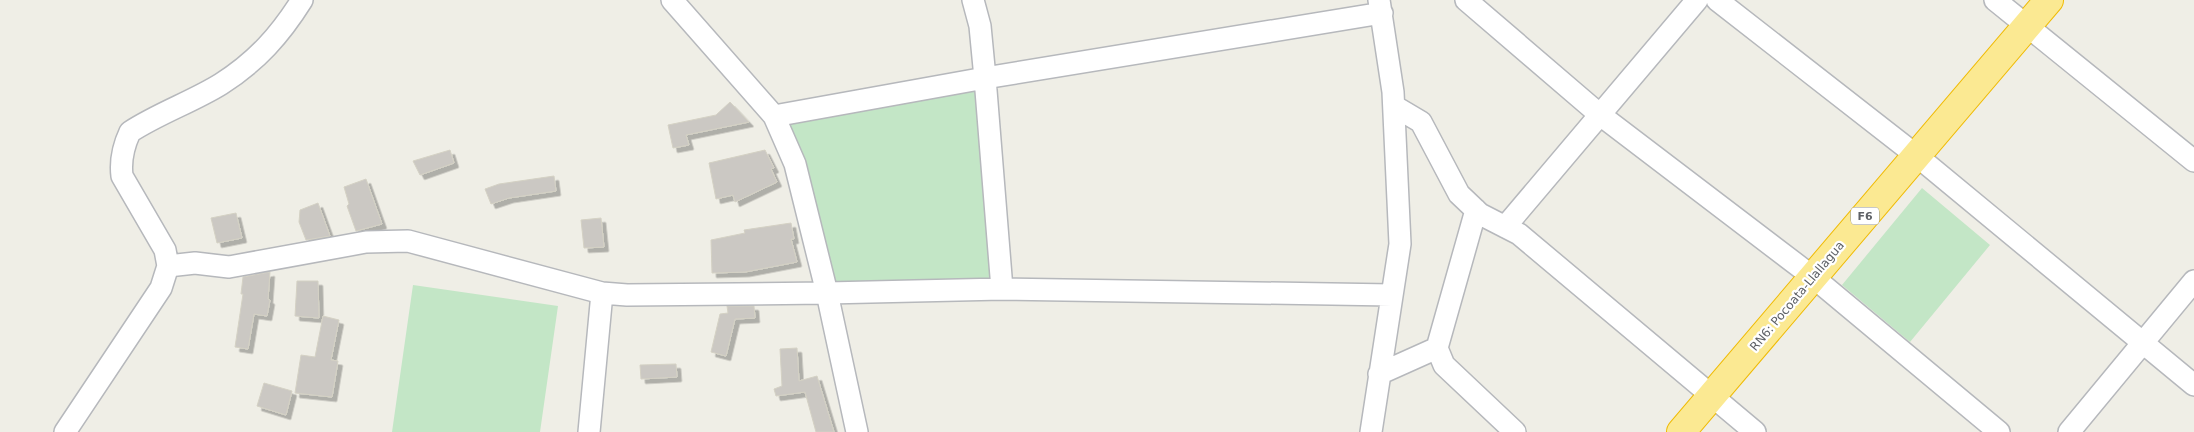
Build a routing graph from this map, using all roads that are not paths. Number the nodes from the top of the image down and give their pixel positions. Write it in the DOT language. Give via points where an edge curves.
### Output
graph roads {
  1 [pos="302,0"];
  2 [pos="672,0"];
  3 [pos="974,0"];
  4 [pos="1466,0"];
  5 [pos="1697,0"];
  6 [pos="1717,0"];
  7 [pos="1995,0"];
  8 [pos="2049,0"];
  9 [pos="1380,7"];
  10 [pos="2026,27"];
  11 [pos="985,78"];
  12 [pos="1394,106"];
  13 [pos="1599,114"];
  14 [pos="774,116"];
  15 [pos="1917,156"];
  16 [pos="2194,161"];
  17 [pos="1476,210"];
  18 [pos="1505,226"];
  19 [pos="168,266"];
  20 [pos="1813,277"];
  21 [pos="2194,281"];
  22 [pos="1002,289"];
  23 [pos="602,293"];
  24 [pos="827,293"];
  25 [pos="1392,296"];
  26 [pos="2144,342"];
  27 [pos="1437,348"];
  28 [pos="1379,374"];
  29 [pos="2194,385"];
  30 [pos="1712,396"];
  31 [pos="65,432"];
  32 [pos="589,432"];
  33 [pos="858,432"];
  34 [pos="1370,432"];
  35 [pos="1515,432"];
  36 [pos="1681,432"];
  37 [pos="1755,432"];
  38 [pos="1999,432"];
  39 [pos="2069,432"];
  1 -- 19 [label="street" via="283,30 250,64 220,85 130,132 120,165 122,176 165,250"];
  2 -- 14 [label="street"];
  3 -- 11 [label="street"];
  4 -- 13 [label="street"];
  5 -- 13 [label="street"];
  6 -- 15 [label="street"];
  7 -- 10 [label="street"];
  8 -- 10 [label="highway, RN6: Pocoata-Llallagua / F6"];
  9 -- 11 [label="street"];
  9 -- 12 [label="street"];
  10 -- 15 [label="highway, RN6: Pocoata-Llallagua / F6"];
  10 -- 16 [label="street"];
  11 -- 14 [label="street"];
  11 -- 22 [label="street"];
  12 -- 17 [label="street" via="1421,122 1459,194"];
  12 -- 25 [label="street" via="1400,244"];
  13 -- 18 [label="street"];
  13 -- 20 [label="street"];
  14 -- 24 [label="street" via="795,164"];
  15 -- 20 [label="highway, RN6: Pocoata-Llallagua / F6"];
  15 -- 26 [label="street"];
  17 -- 18 [label="street"];
  17 -- 27 [label="street"];
  18 -- 30 [label="street" via="1520,234"];
  19 -- 23 [label="street" via="195,263 229,266 366,242 408,240"];
  19 -- 31 [label="street" via="162,288"];
  20 -- 30 [label="highway, RN6: Pocoata-Llallagua / F6"];
  20 -- 38 [label="street"];
  21 -- 26 [label="street"];
  22 -- 24 [label="street"];
  22 -- 25 [label="street"];
  23 -- 24 [label="street"];
  23 -- 32 [label="street"];
  24 -- 33 [label="street"];
  25 -- 28 [label="street"];
  26 -- 29 [label="street"];
  26 -- 39 [label="street"];
  27 -- 28 [label="street"];
  27 -- 35 [label="street" via="1444,365"];
  28 -- 34 [label="street"];
  30 -- 36 [label="highway, RN6: Pocoata-Llallagua / F6"];
  30 -- 37 [label="street"];
}
